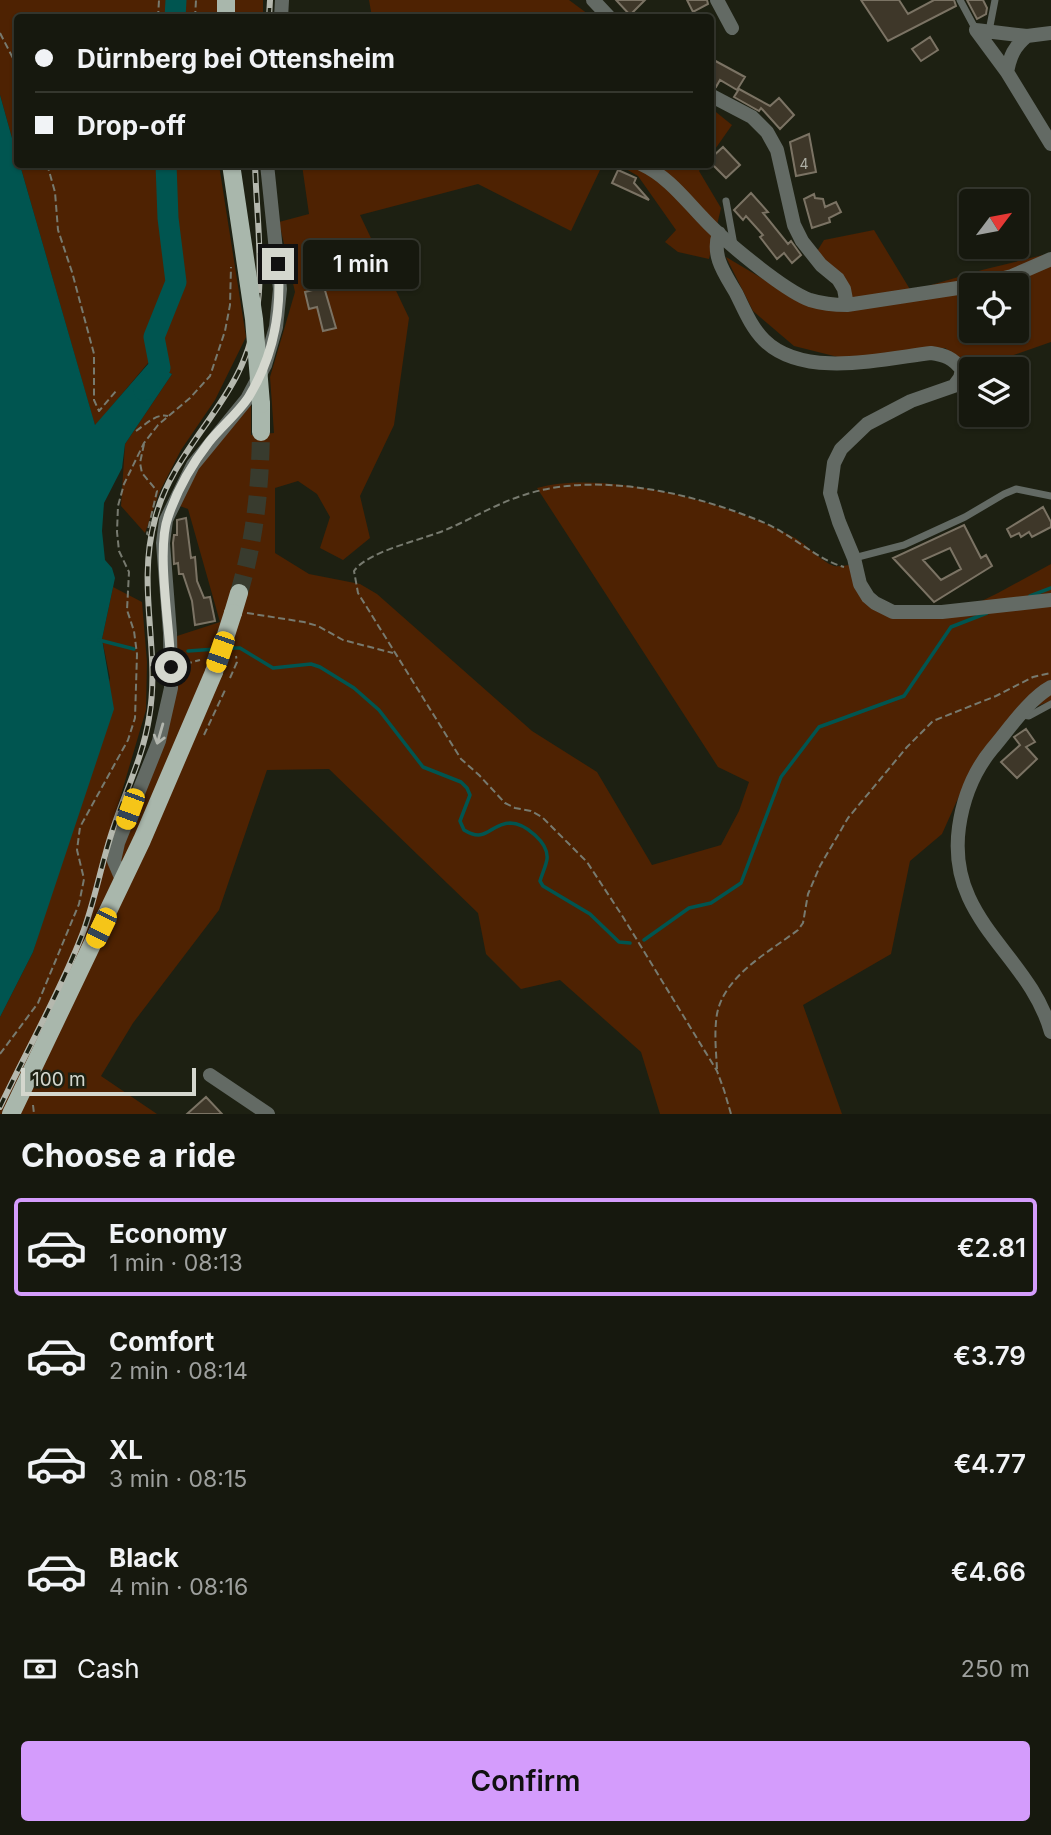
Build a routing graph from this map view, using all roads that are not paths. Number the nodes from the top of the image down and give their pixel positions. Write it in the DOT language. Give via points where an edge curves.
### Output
graph roads {
  1 [pos="593,0"];
  2 [pos="717,0"];
  3 [pos="960,0"];
  4 [pos="995,0"];
  5 [pos="606,14"];
  6 [pos="732,28"];
  7 [pos="982,31"];
  8 [pos="1051,33"];
  9 [pos="1027,36"];
  10 [pos="1007,72"];
  11 [pos="714,97"];
  12 [pos="1051,144"];
  13 [pos="232,168"];
  14 [pos="267,168"];
  15 [pos="647,168"];
  16 [pos="726,201"];
  17 [pos="719,233"];
  18 [pos="734,245"];
  19 [pos="1051,259"];
  20 [pos="1019,273"];
  21 [pos="959,288"];
  22 [pos="847,305"];
  23 [pos="261,432"];
  24 [pos="1051,495"];
  25 [pos="855,563"];
  26 [pos="239,593"];
  27 [pos="1051,600"];
  28 [pos="1051,687"];
  29 [pos="1051,704"];
  30 [pos="1023,715"];
  31 [pos="123,881"];
  32 [pos="1051,1032"];
  33 [pos="210,1075"];
  34 [pos="11,1114"];
  35 [pos="268,1114"];
  1 -- 5 [label="street"];
  2 -- 6 [label="street"];
  3 -- 7 [label="lane"];
  4 -- 7 [label="lane"];
  7 -- 9 [label="street"];
  7 -- 10 [label="street"];
  8 -- 9 [label="street"];
  9 -- 10 [label="street" via="1010,55"];
  10 -- 12 [label="street"];
  11 -- 22 [label="street" via="752,117 767,132 778,150 793,225 821,265 838,279"];
  13 -- 23 [label="main road, bridge" via="254,319"];
  14 -- 31 [label="street, one-way" via="280,289 276,327 265,365 247,399 193,465 166,520 163,542 171,688 159,741 116,852 114,861"];
  15 -- 17 [label="street" via="678,190"];
  16 -- 18 [label="lane"];
  17 -- 18 [label="street"];
  17 -- 25 [label="street" via="716,255 722,268 752,325 776,350 830,363 931,353 945,355 961,370 954,386 888,412 867,424 841,449 830,493"];
  18 -- 22 [label="street" via="807,299"];
  19 -- 20 [label="street"];
  21 -- 22 [label="street"];
  24 -- 25 [label="lane" via="1016,489 965,517"];
  25 -- 27 [label="street" via="868,597 892,612 942,612"];
  26 -- 31 [label="main road, bridge" via="237,615 216,670"];
  28 -- 30 [label="street" via="1033,700"];
  29 -- 30 [label="lane"];
  30 -- 32 [label="street" via="986,758 970,786 960,820 957,863 968,900 1034,993"];
  31 -- 34 [label="main road"];
  33 -- 35 [label="street"];
}
